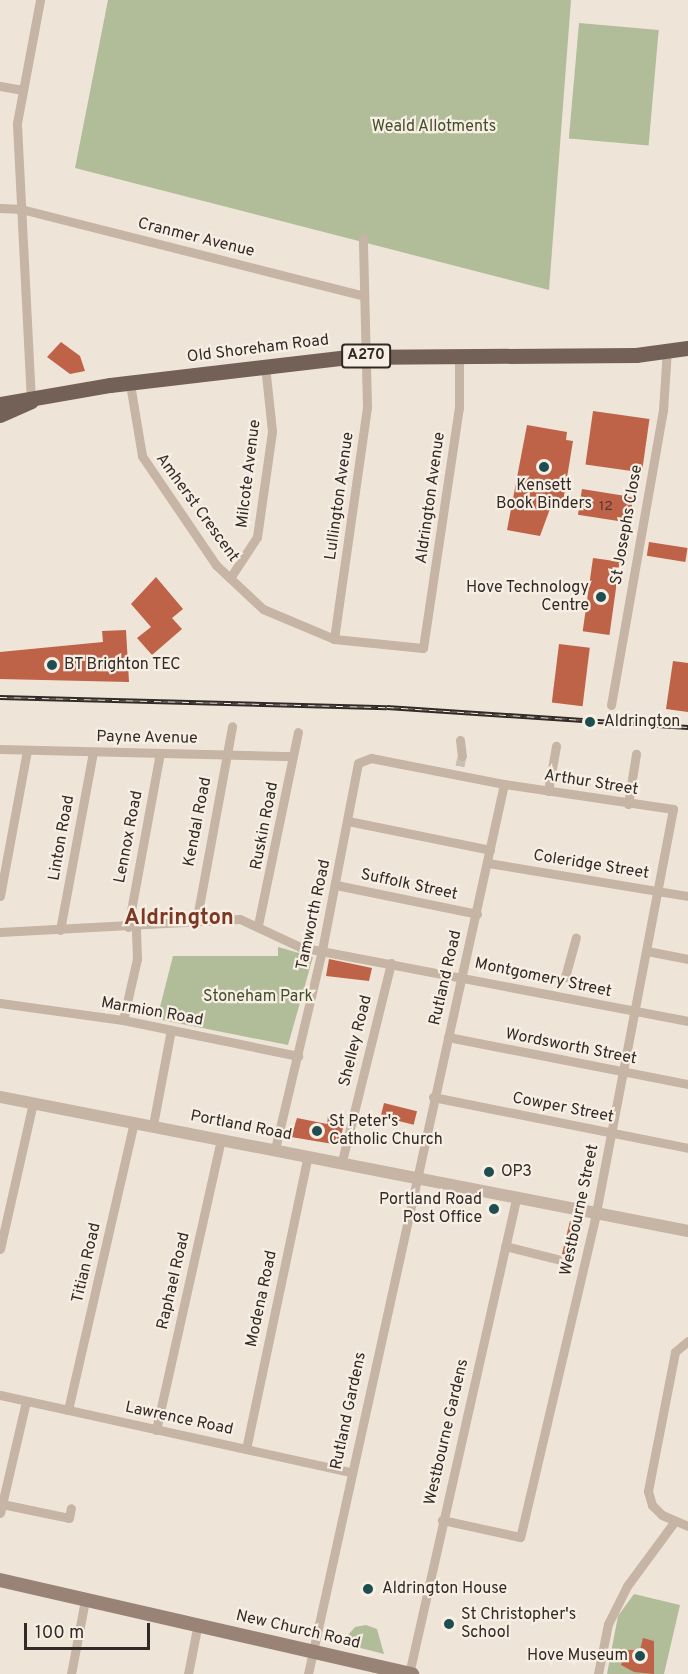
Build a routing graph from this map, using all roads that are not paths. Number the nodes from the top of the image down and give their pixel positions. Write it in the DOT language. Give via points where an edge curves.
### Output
graph roads {
  1 [pos="40,0"];
  2 [pos="0,86"];
  3 [pos="23,90"];
  4 [pos="0,208"];
  5 [pos="21,209"];
  6 [pos="363,238"];
  7 [pos="364,296"];
  8 [pos="688,348"];
  9 [pos="459,354"];
  10 [pos="667,355"];
  11 [pos="366,356"];
  12 [pos="688,358"];
  13 [pos="265,366"];
  14 [pos="130,384"];
  15 [pos="31,401"];
  16 [pos="0,404"];
  17 [pos="0,415"];
  18 [pos="230,578"];
  19 [pos="334,639"];
  20 [pos="426,645"];
  21 [pos="611,705"];
  22 [pos="232,726"];
  23 [pos="298,732"];
  24 [pos="460,740"];
  25 [pos="556,746"];
  26 [pos="0,750"];
  27 [pos="27,750"];
  28 [pos="93,752"];
  29 [pos="160,753"];
  30 [pos="636,754"];
  31 [pos="226,755"];
  32 [pos="293,756"];
  33 [pos="462,756"];
  34 [pos="363,759"];
  35 [pos="504,784"];
  36 [pos="548,791"];
  37 [pos="628,804"];
  38 [pos="673,809"];
  39 [pos="348,822"];
  40 [pos="490,850"];
  41 [pos="488,863"];
  42 [pos="336,885"];
  43 [pos="659,891"];
  44 [pos="0,896"];
  45 [pos="688,896"];
  46 [pos="477,914"];
  47 [pos="196,923"];
  48 [pos="258,925"];
  49 [pos="132,927"];
  50 [pos="60,930"];
  51 [pos="0,933"];
  52 [pos="576,937"];
  53 [pos="322,950"];
  54 [pos="647,951"];
  55 [pos="688,959"];
  56 [pos="391,963"];
  57 [pos="462,977"];
  58 [pos="561,998"];
  59 [pos="0,1003"];
  60 [pos="635,1012"];
  61 [pos="123,1020"];
  62 [pos="688,1021"];
  63 [pos="171,1030"];
  64 [pos="448,1037"];
  65 [pos="298,1056"];
  66 [pos="623,1072"];
  67 [pos="688,1084"];
  68 [pos="0,1097"];
  69 [pos="433,1097"];
  70 [pos="33,1103"];
  71 [pos="134,1122"];
  72 [pos="153,1125"];
  73 [pos="612,1133"];
  74 [pos="221,1140"];
  75 [pos="688,1148"];
  76 [pos="274,1149"];
  77 [pos="308,1155"];
  78 [pos="342,1161"];
  79 [pos="416,1178"];
  80 [pos="516,1198"];
  81 [pos="596,1214"];
  82 [pos="688,1231"];
  83 [pos="505,1246"];
  84 [pos="0,1249"];
  85 [pos="557,1258"];
  86 [pos="688,1341"];
  87 [pos="0,1395"];
  88 [pos="26,1401"];
  89 [pos="68,1410"];
  90 [pos="156,1430"];
  91 [pos="246,1449"];
  92 [pos="351,1472"];
  93 [pos="1,1508"];
  94 [pos="71,1508"];
  95 [pos="442,1520"];
  96 [pos="675,1521"];
  97 [pos="688,1526"];
  98 [pos="0,1581"];
  99 [pos="85,1600"];
  100 [pos="198,1623"];
  101 [pos="312,1650"];
  102 [pos="71,1674"];
  103 [pos="188,1674"];
  104 [pos="308,1674"];
  105 [pos="410,1674"];
  106 [pos="598,1674"];
  1 -- 3 [label="street"];
  2 -- 3 [label="street"];
  3 -- 5 [label="street" via="17,123"];
  4 -- 5 [label="street, Cranmer Avenue"];
  5 -- 7 [label="street, Cranmer Avenue"];
  5 -- 15 [label="street"];
  6 -- 7 [label="street, Lullington Avenue"];
  7 -- 11 [label="street, Lullington Avenue"];
  8 -- 10 [label="main road, Old Shoreham Road / A270"];
  9 -- 10 [label="main road, Old Shoreham Road / A270" via="636,355 644,361"];
  9 -- 11 [label="main road, Old Shoreham Road / A270"];
  9 -- 20 [label="street, Aldrington Avenue" via="459,408"];
  10 -- 12 [label="main road, Old Shoreham Road / A270"];
  10 -- 21 [label="street, St Josephs Close" via="663,410"];
  11 -- 13 [label="main road, Old Shoreham Road / A270"];
  11 -- 19 [label="street, Lullington Avenue" via="367,407"];
  13 -- 14 [label="main road, Old Shoreham Road / A270"];
  13 -- 18 [label="street, Milcote Avenue" via="272,431 257,537"];
  14 -- 15 [label="main road, Old Shoreham Road / A270"];
  14 -- 18 [label="street, Amherst Crescent" via="142,456"];
  15 -- 16 [label="main road, Old Shoreham Road / A270"];
  15 -- 17 [label="main road, Old Shoreham Road / A270"];
  18 -- 19 [label="street, Amherst Crescent" via="282,621"];
  19 -- 20 [label="street, Amherst Crescent"];
  22 -- 31 [label="street, Kendal Road"];
  23 -- 32 [label="street, Ruskin Road"];
  24 -- 33 [label="street"];
  25 -- 36 [label="street"];
  26 -- 27 [label="street, Payne Avenue"];
  27 -- 28 [label="street, Payne Avenue"];
  27 -- 44 [label="street"];
  28 -- 29 [label="street, Payne Avenue"];
  28 -- 50 [label="street, Linton Road"];
  29 -- 31 [label="street, Payne Avenue"];
  29 -- 49 [label="street, Lennox Road"];
  30 -- 37 [label="street"];
  31 -- 32 [label="street, Payne Avenue"];
  31 -- 47 [label="street, Kendal Road"];
  32 -- 48 [label="street, Ruskin Road"];
  34 -- 35 [label="street, Arthur Street" via="459,771"];
  34 -- 39 [label="street, Tamworth Road" via="358,763"];
  35 -- 36 [label="street, Arthur Street"];
  35 -- 40 [label="street, Rutland Road"];
  36 -- 37 [label="street, Arthur Street"];
  37 -- 38 [label="street, Arthur Street"];
  38 -- 43 [label="street, Westbourne Street"];
  39 -- 40 [label="street"];
  39 -- 42 [label="street, Tamworth Road"];
  40 -- 41 [label="street, Rutland Road"];
  41 -- 43 [label="street, Coleridge Street"];
  41 -- 46 [label="street, Rutland Road"];
  42 -- 46 [label="street, Suffolk Street"];
  42 -- 53 [label="street, Tamworth Road"];
  43 -- 45 [label="street, Coleridge Street"];
  43 -- 54 [label="street, Westbourne Street"];
  46 -- 57 [label="street, Rutland Road"];
  47 -- 48 [label="street" via="240,919"];
  47 -- 49 [label="street"];
  48 -- 53 [label="street, Montgomery Street" via="286,942"];
  49 -- 50 [label="street"];
  49 -- 61 [label="street, Lennox Road" via="137,959"];
  50 -- 51 [label="street"];
  52 -- 58 [label="street"];
  53 -- 56 [label="street, Montgomery Street"];
  53 -- 65 [label="street, Tamworth Road"];
  54 -- 55 [label="street"];
  54 -- 60 [label="street, Westbourne Street"];
  56 -- 57 [label="street, Montgomery Street"];
  56 -- 78 [label="street, Shelley Road"];
  57 -- 58 [label="street, Montgomery Street"];
  57 -- 64 [label="street, Rutland Road"];
  58 -- 60 [label="street, Montgomery Street"];
  59 -- 61 [label="street, Marmion Road"];
  60 -- 62 [label="street, Montgomery Street"];
  60 -- 66 [label="street, Westbourne Street"];
  61 -- 63 [label="street, Marmion Road"];
  63 -- 65 [label="street, Marmion Road"];
  63 -- 72 [label="street"];
  64 -- 66 [label="street, Wordsworth Street"];
  64 -- 69 [label="street, Rutland Road"];
  65 -- 76 [label="street, Tamworth Road"];
  66 -- 67 [label="street, Wordsworth Street"];
  66 -- 73 [label="street, Westbourne Street"];
  68 -- 70 [label="street, Portland Road"];
  69 -- 73 [label="street, Cowper Street"];
  69 -- 79 [label="street, Rutland Road"];
  70 -- 71 [label="street, Portland Road"];
  70 -- 84 [label="street"];
  71 -- 72 [label="street, Portland Road"];
  71 -- 89 [label="street, Titian Road"];
  72 -- 74 [label="street, Portland Road"];
  73 -- 75 [label="street, Cowper Street"];
  73 -- 81 [label="street, Westbourne Street"];
  74 -- 76 [label="street, Portland Road"];
  74 -- 90 [label="street, Raphael Road"];
  76 -- 77 [label="street, Portland Road"];
  77 -- 78 [label="street, Portland Road"];
  77 -- 91 [label="street, Modena Road"];
  78 -- 79 [label="street, Portland Road"];
  79 -- 80 [label="street, Portland Road"];
  79 -- 92 [label="street, Rutland Gardens"];
  80 -- 81 [label="street, Portland Road"];
  80 -- 83 [label="street, Westbourne Gardens"];
  81 -- 82 [label="street, Portland Road"];
  81 -- 95 [label="street, Westbourne Street" via="520,1537"];
  83 -- 85 [label="street"];
  83 -- 95 [label="street, Westbourne Gardens"];
  86 -- 96 [label="street" via="675,1352 648,1491 652,1505"];
  87 -- 88 [label="street, Lawrence Road"];
  88 -- 89 [label="street, Lawrence Road"];
  88 -- 93 [label="street"];
  89 -- 90 [label="street, Lawrence Road"];
  90 -- 91 [label="street, Lawrence Road"];
  91 -- 92 [label="street, Lawrence Road"];
  92 -- 101 [label="street, Rutland Gardens"];
  93 -- 94 [label="street" via="69,1518"];
  95 -- 105 [label="street, Westbourne Gardens"];
  96 -- 97 [label="street"];
  96 -- 106 [label="street" via="627,1586 608,1624"];
  98 -- 99 [label="main road, New Church Road"];
  99 -- 100 [label="main road, New Church Road"];
  99 -- 102 [label="street"];
  100 -- 101 [label="main road, New Church Road"];
  100 -- 103 [label="street"];
  101 -- 104 [label="street, Rutland Gardens"];
  101 -- 105 [label="main road, New Church Road"];
}
